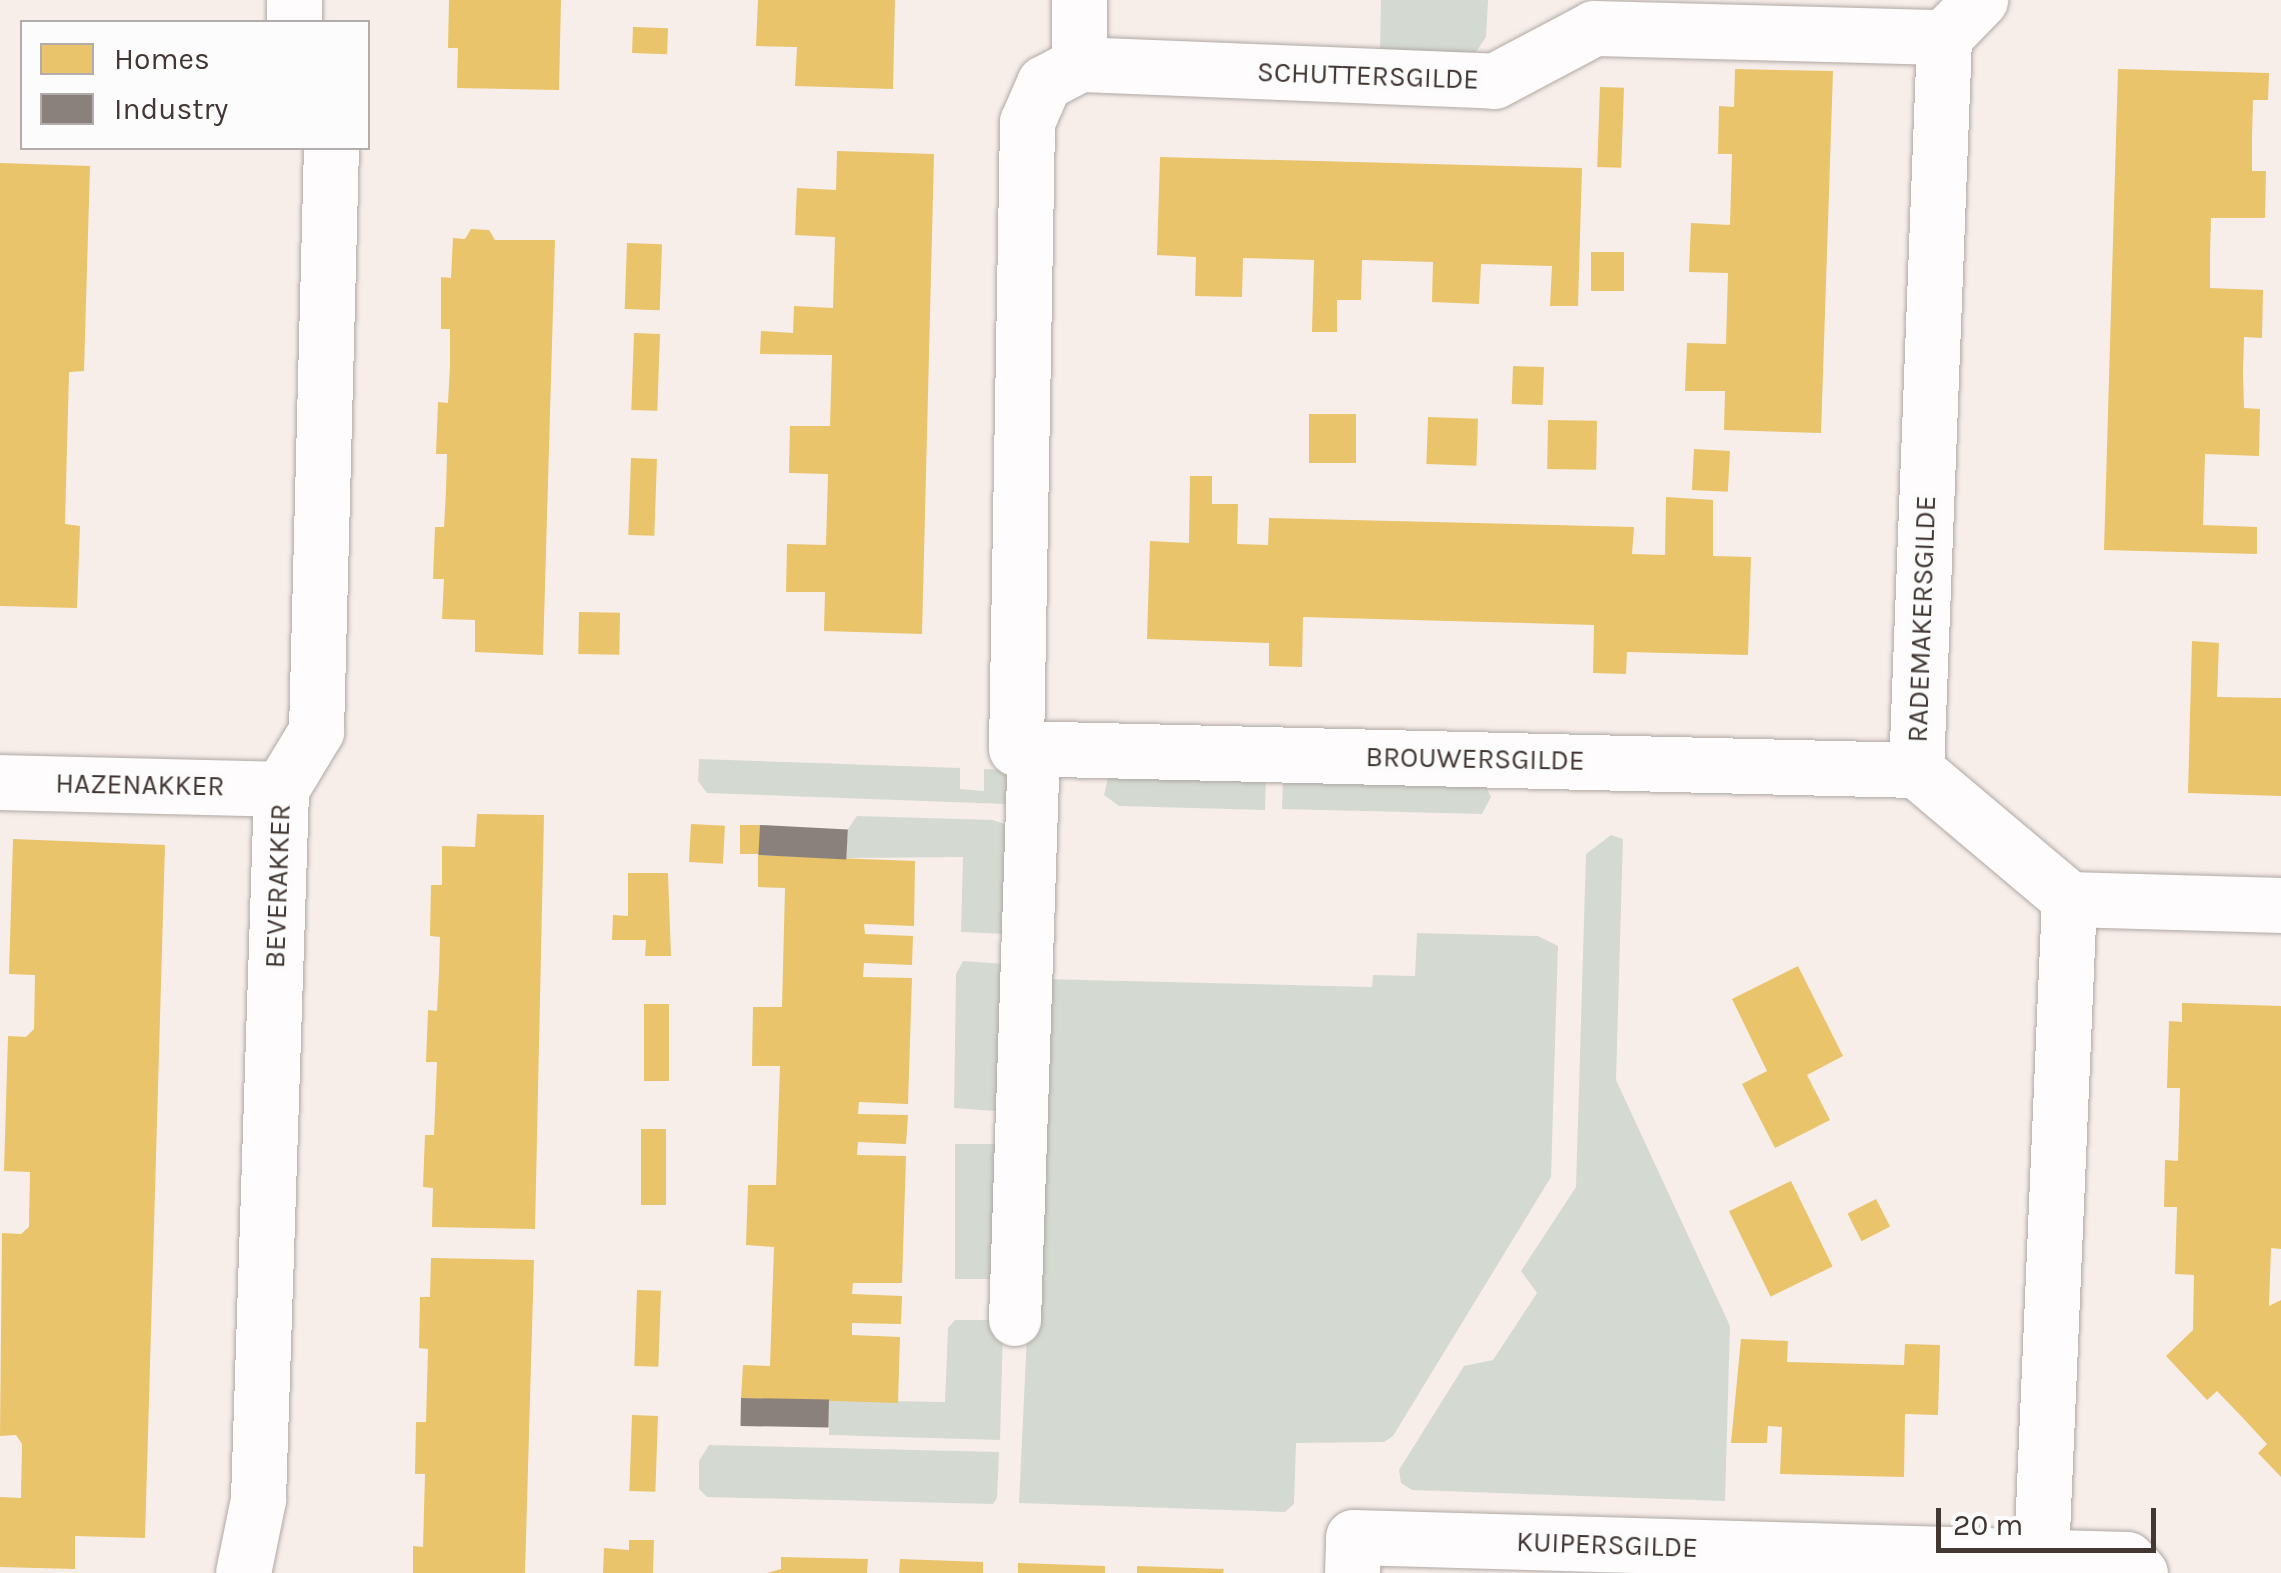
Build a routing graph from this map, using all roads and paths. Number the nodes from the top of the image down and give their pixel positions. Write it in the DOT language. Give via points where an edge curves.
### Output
graph roads {
  1 [pos="1079,0"];
  2 [pos="1962,19"];
  3 [pos="1079,64"];
  4 [pos="331,150"];
  5 [pos="1025,748"];
  6 [pos="1916,770"];
  7 [pos="0,782"];
  8 [pos="281,789"];
  9 [pos="2069,899"];
  10 [pos="2281,905"];
  11 [pos="1015,1320"];
  12 [pos="1353,1555"];
  13 [pos="2041,1556"];
  14 [pos="243,1573"];
  15 [pos="2140,1573"];
  1 -- 3 [label="street"];
  2 -- 3 [label="street, SCHUTTERSGILDE" via="1594,28 1494,82"];
  2 -- 6 [label="street, RADEMAKERSGILDE"];
  3 -- 5 [label="street" via="1044,84 1026,122"];
  4 -- 8 [label="street, BEVERAKKER" via="316,731"];
  5 -- 6 [label="street, BROUWERSGILDE"];
  5 -- 11 [label="street"];
  6 -- 9 [label="street, RADEMAKERSGILDE"];
  7 -- 8 [label="street, HAZENAKKER"];
  8 -- 14 [label="street, BEVERAKKER" via="258,1499"];
  9 -- 10 [label="street"];
  9 -- 13 [label="street"];
  12 -- 13 [label="street, KUIPERSGILDE"];
  13 -- 15 [label="street" via="2127,1559"];
}
